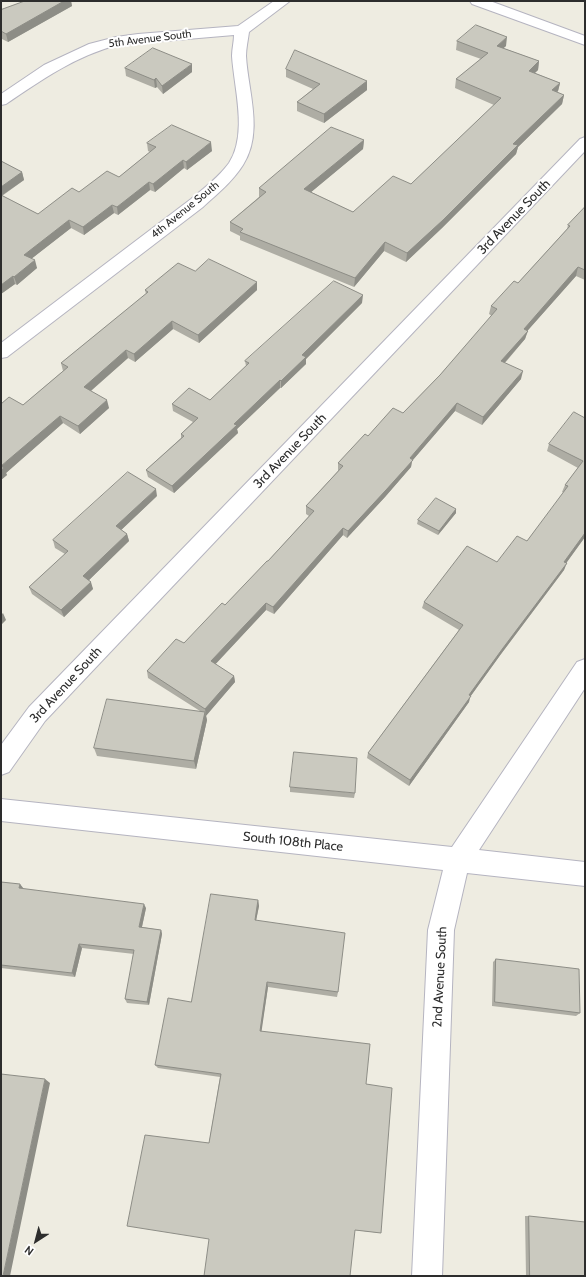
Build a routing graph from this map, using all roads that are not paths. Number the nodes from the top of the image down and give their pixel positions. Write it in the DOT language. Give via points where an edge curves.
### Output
graph roads {
  1 [pos="284,1"];
  2 [pos="477,1"];
  3 [pos="242,30"];
  4 [pos="585,41"];
  5 [pos="1,101"];
  6 [pos="585,142"];
  7 [pos="1,352"];
  8 [pos="585,669"];
  9 [pos="1,764"];
  10 [pos="1,810"];
  11 [pos="458,860"];
  12 [pos="585,874"];
  13 [pos="427,1276"];
  1 -- 3 [label="street"];
  2 -- 4 [label="street"];
  3 -- 5 [label="street, 5th Avenue South" via="116,41 49,68"];
  3 -- 7 [label="street, 4th Avenue South" via="239,55 246,132 243,150 236,164 221,182 196,203"];
  6 -- 9 [label="street, 3rd Avenue South" via="37,714"];
  8 -- 11 [label="street, 2nd Avenue South"];
  10 -- 11 [label="street, South 108th Place"];
  11 -- 12 [label="street, South 108th Place"];
  11 -- 13 [label="street, 2nd Avenue South" via="441,930"];
}
